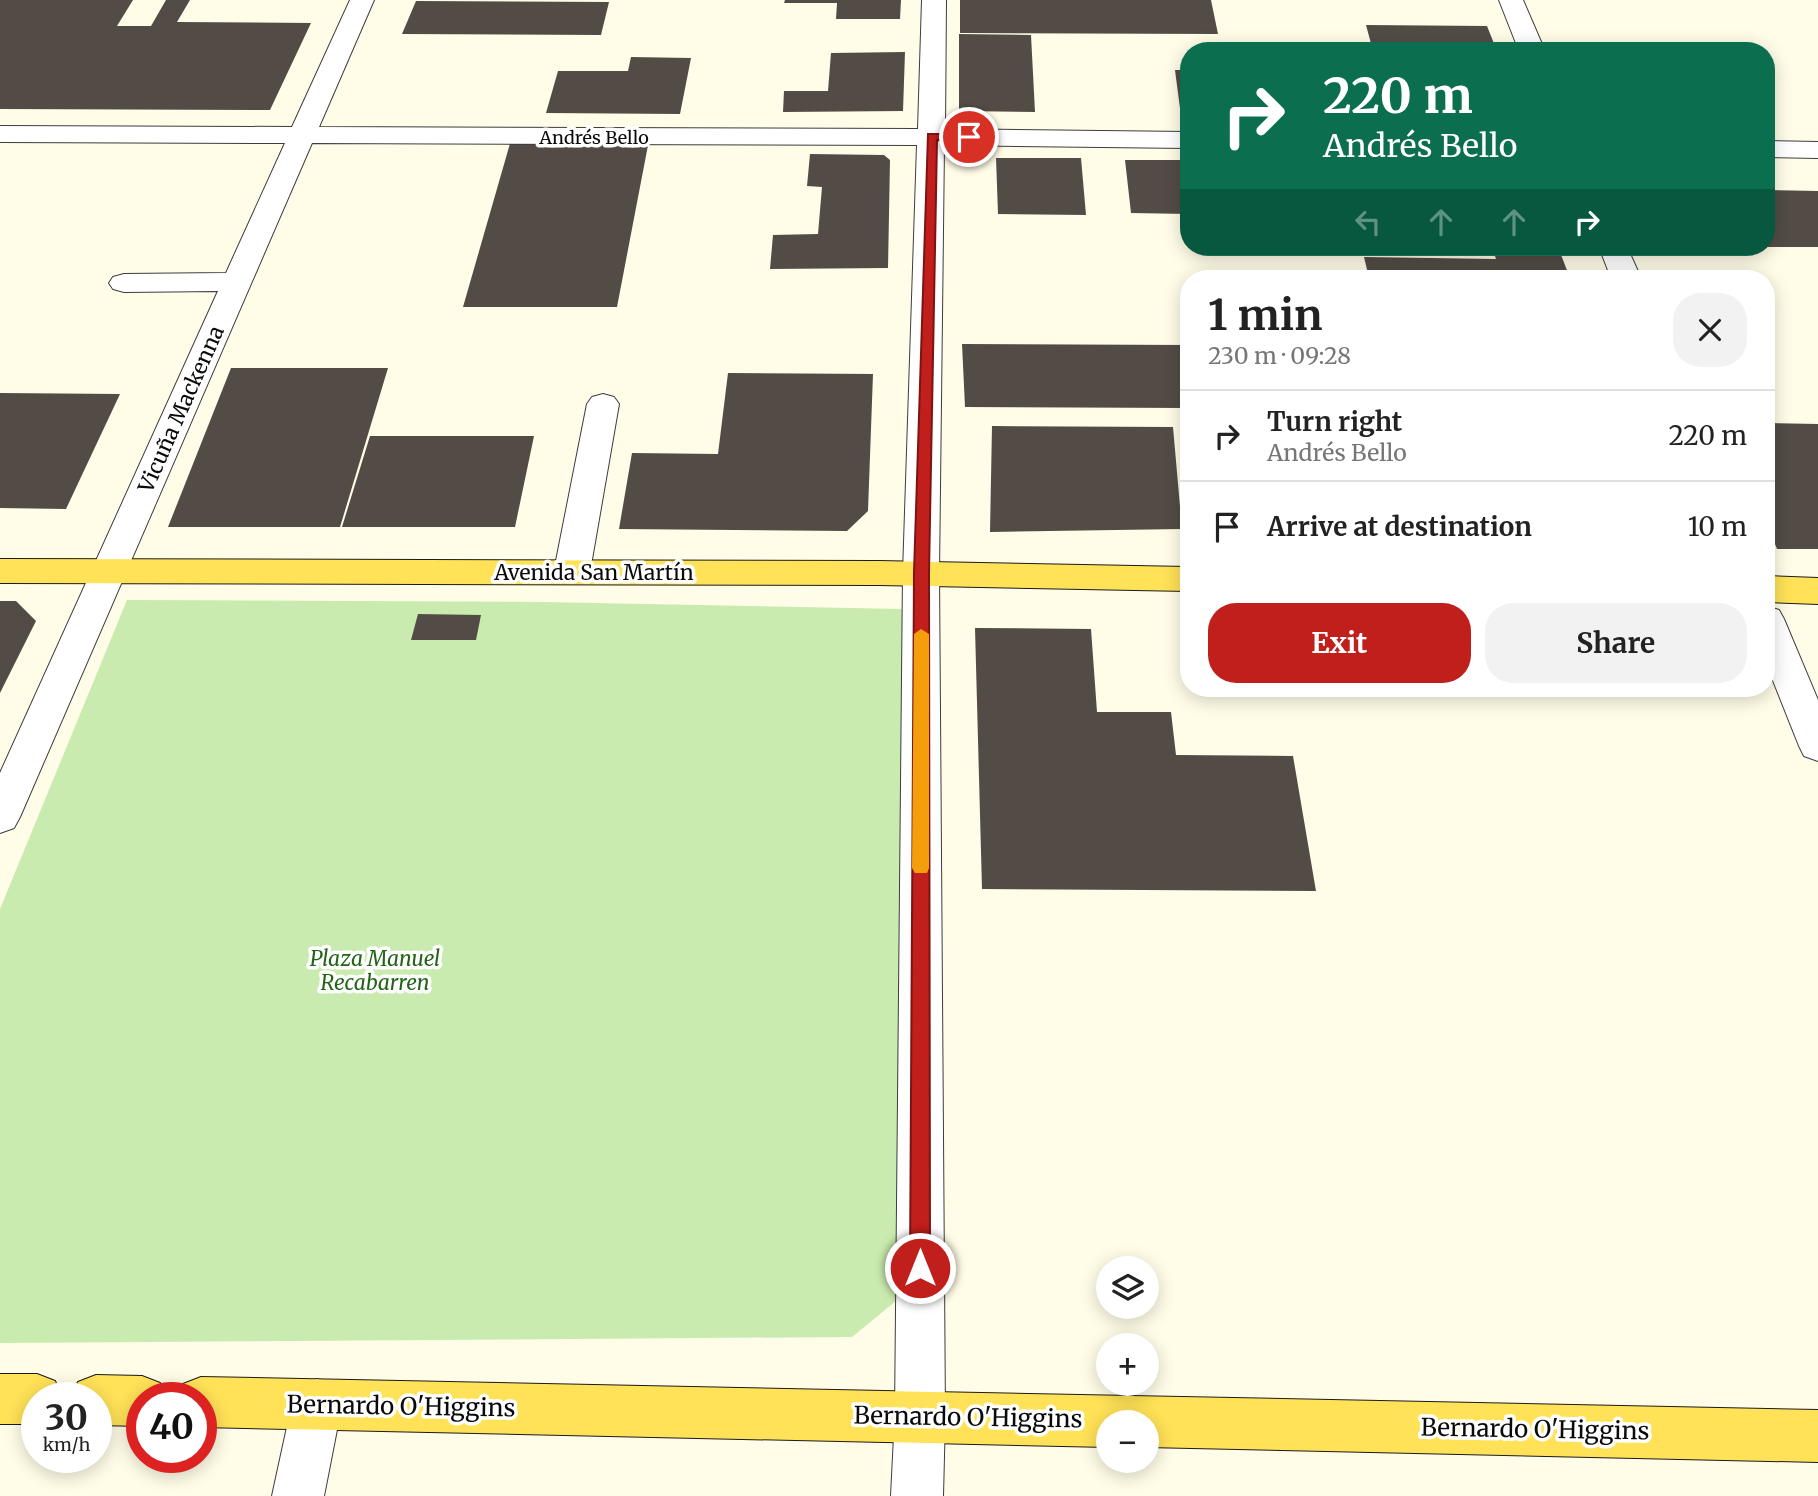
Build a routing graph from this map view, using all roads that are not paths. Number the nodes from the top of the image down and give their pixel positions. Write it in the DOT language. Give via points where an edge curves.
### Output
graph roads {
  1 [pos="362,0"];
  2 [pos="934,0"];
  3 [pos="1511,0"];
  4 [pos="1528,42"];
  5 [pos="0,134"];
  6 [pos="301,136"];
  7 [pos="932,137"];
  8 [pos="1180,141"];
  9 [pos="1775,149"];
  10 [pos="1818,150"];
  11 [pos="237,282"];
  12 [pos="124,283"];
  13 [pos="603,404"];
  14 [pos="0,571"];
  15 [pos="109,571"];
  16 [pos="572,571"];
  17 [pos="921,573"];
  18 [pos="1180,579"];
  19 [pos="1775,589"];
  20 [pos="1818,591"];
  21 [pos="1775,641"];
  22 [pos="1818,746"];
  23 [pos="0,817"];
  24 [pos="0,1399"];
  25 [pos="21,1399"];
  26 [pos="217,1402"];
  27 [pos="317,1404"];
  28 [pos="920,1416"];
  29 [pos="1818,1436"];
  30 [pos="298,1496"];
  31 [pos="917,1496"];
  1 -- 6 [label="street, Vicuña Mackenna"];
  2 -- 7 [label="street"];
  3 -- 4 [label="street"];
  5 -- 6 [label="street, Andrés Bello"];
  6 -- 7 [label="street, Andrés Bello"];
  6 -- 11 [label="street, Vicuña Mackenna"];
  7 -- 8 [label="street, Andrés Bello"];
  7 -- 17 [label="street"];
  9 -- 10 [label="street"];
  11 -- 12 [label="street"];
  11 -- 15 [label="street, Vicuña Mackenna"];
  13 -- 16 [label="street"];
  14 -- 15 [label="main road, Avenida San Martín"];
  15 -- 16 [label="main road, Avenida San Martín"];
  15 -- 23 [label="street, Vicuña Mackenna"];
  16 -- 17 [label="main road, Avenida San Martín"];
  17 -- 18 [label="main road, Avenida San Martín"];
  17 -- 28 [label="street"];
  19 -- 20 [label="main road"];
  21 -- 22 [label="street"];
  24 -- 25 [label="main road"];
  26 -- 27 [label="main road, Bernardo O'Higgins"];
  27 -- 28 [label="main road, Bernardo O'Higgins"];
  27 -- 30 [label="street"];
  28 -- 29 [label="main road, Bernardo O'Higgins"];
  28 -- 31 [label="street"];
}
